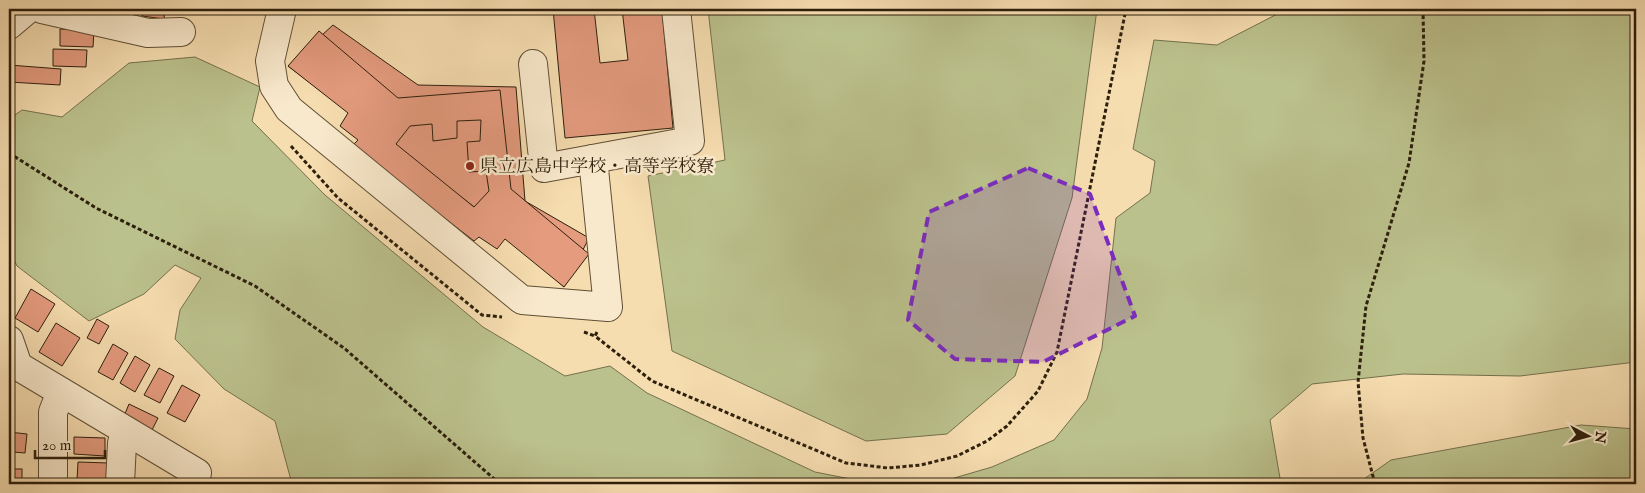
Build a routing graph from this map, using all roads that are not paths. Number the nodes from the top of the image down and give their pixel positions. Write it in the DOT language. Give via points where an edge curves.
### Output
graph roads {
  1 [pos="28,9"];
  2 [pos="42,9"];
  3 [pos="282,9"];
  4 [pos="676,9"];
  5 [pos="9,25"];
  6 [pos="181,32"];
  7 [pos="533,64"];
  8 [pos="592,159"];
  9 [pos="9,340"];
  10 [pos="61,392"];
  11 [pos="126,431"];
  12 [pos="197,473"];
  13 [pos="53,484"];
  14 [pos="120,484"];
  1 -- 5 [label="street"];
  2 -- 6 [label="street" via="148,33"];
  3 -- 8 [label="street" via="270,61 274,86 289,109 522,300 608,307"];
  4 -- 8 [label="street" via="690,141"];
  7 -- 8 [label="street" via="544,168"];
  9 -- 10 [label="street" via="18,366"];
  10 -- 11 [label="street"];
  10 -- 13 [label="street" via="54,412"];
  11 -- 12 [label="street"];
  11 -- 14 [label="street" via="122,443"];
}
